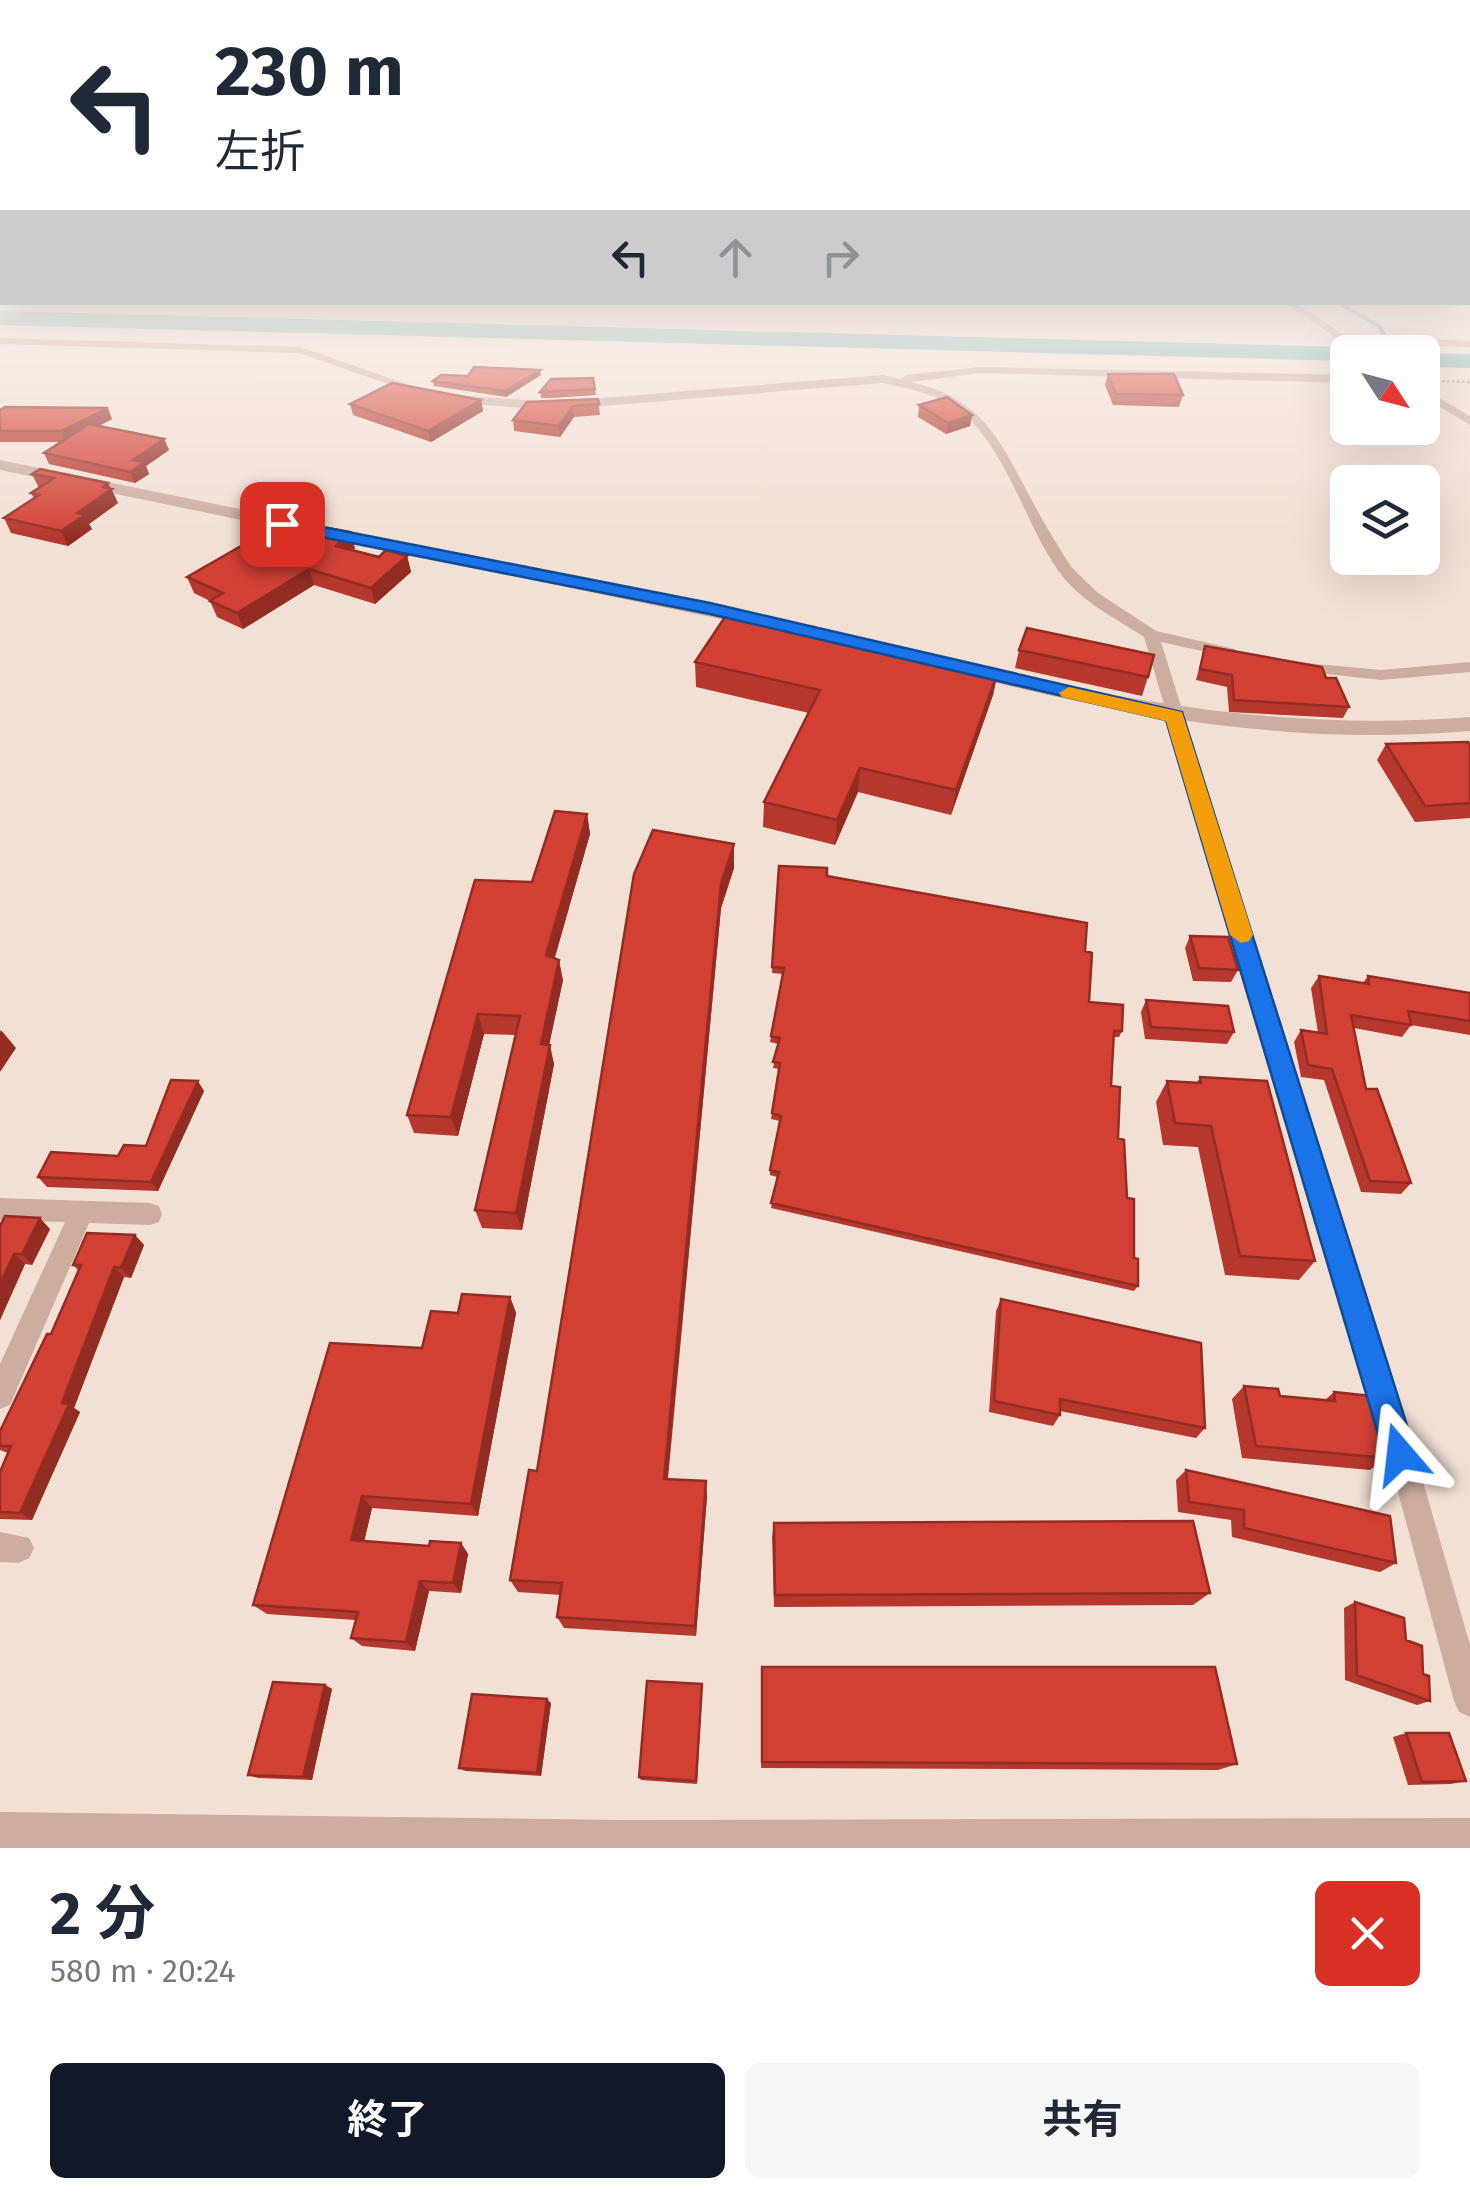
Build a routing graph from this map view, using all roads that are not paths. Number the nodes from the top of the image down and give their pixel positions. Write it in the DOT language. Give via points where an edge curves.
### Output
graph roads {
  1 [pos="351,367"];
  2 [pos="1330,379"];
  3 [pos="894,381"];
  4 [pos="1440,402"];
  5 [pos="1470,420"];
  6 [pos="0,466"];
  7 [pos="807,632"];
  8 [pos="1151,635"];
  9 [pos="1244,656"];
  10 [pos="942,664"];
  11 [pos="1282,664"];
  12 [pos="1470,667"];
  13 [pos="1175,716"];
  14 [pos="1470,724"];
  15 [pos="0,1209"];
  16 [pos="81,1213"];
  17 [pos="150,1214"];
  18 [pos="0,1395"];
  19 [pos="1470,1702"];
  20 [pos="0,1833"];
  21 [pos="1470,1839"];
  22 [pos="82,1841"];
  23 [pos="621,1844"];
  24 [pos="837,1844"];
  25 [pos="1092,1844"];
  1 -- 3 [label="street" via="424,392 552,406"];
  2 -- 3 [label="street" via="980,370"];
  3 -- 8 [label="street" via="971,410 989,428 1036,523 1074,580"];
  4 -- 5 [label="street"];
  6 -- 7 [label="street"];
  8 -- 9 [label="street"];
  8 -- 13 [label="street"];
  10 -- 13 [label="street"];
  11 -- 12 [label="street" via="1382,676"];
  13 -- 14 [label="street" via="1301,732"];
  13 -- 19 [label="street"];
  15 -- 16 [label="street"];
  16 -- 17 [label="street"];
  16 -- 18 [label="street"];
  20 -- 22 [label="street"];
  21 -- 25 [label="street"];
  22 -- 23 [label="street"];
  23 -- 24 [label="street"];
  24 -- 25 [label="street"];
}
